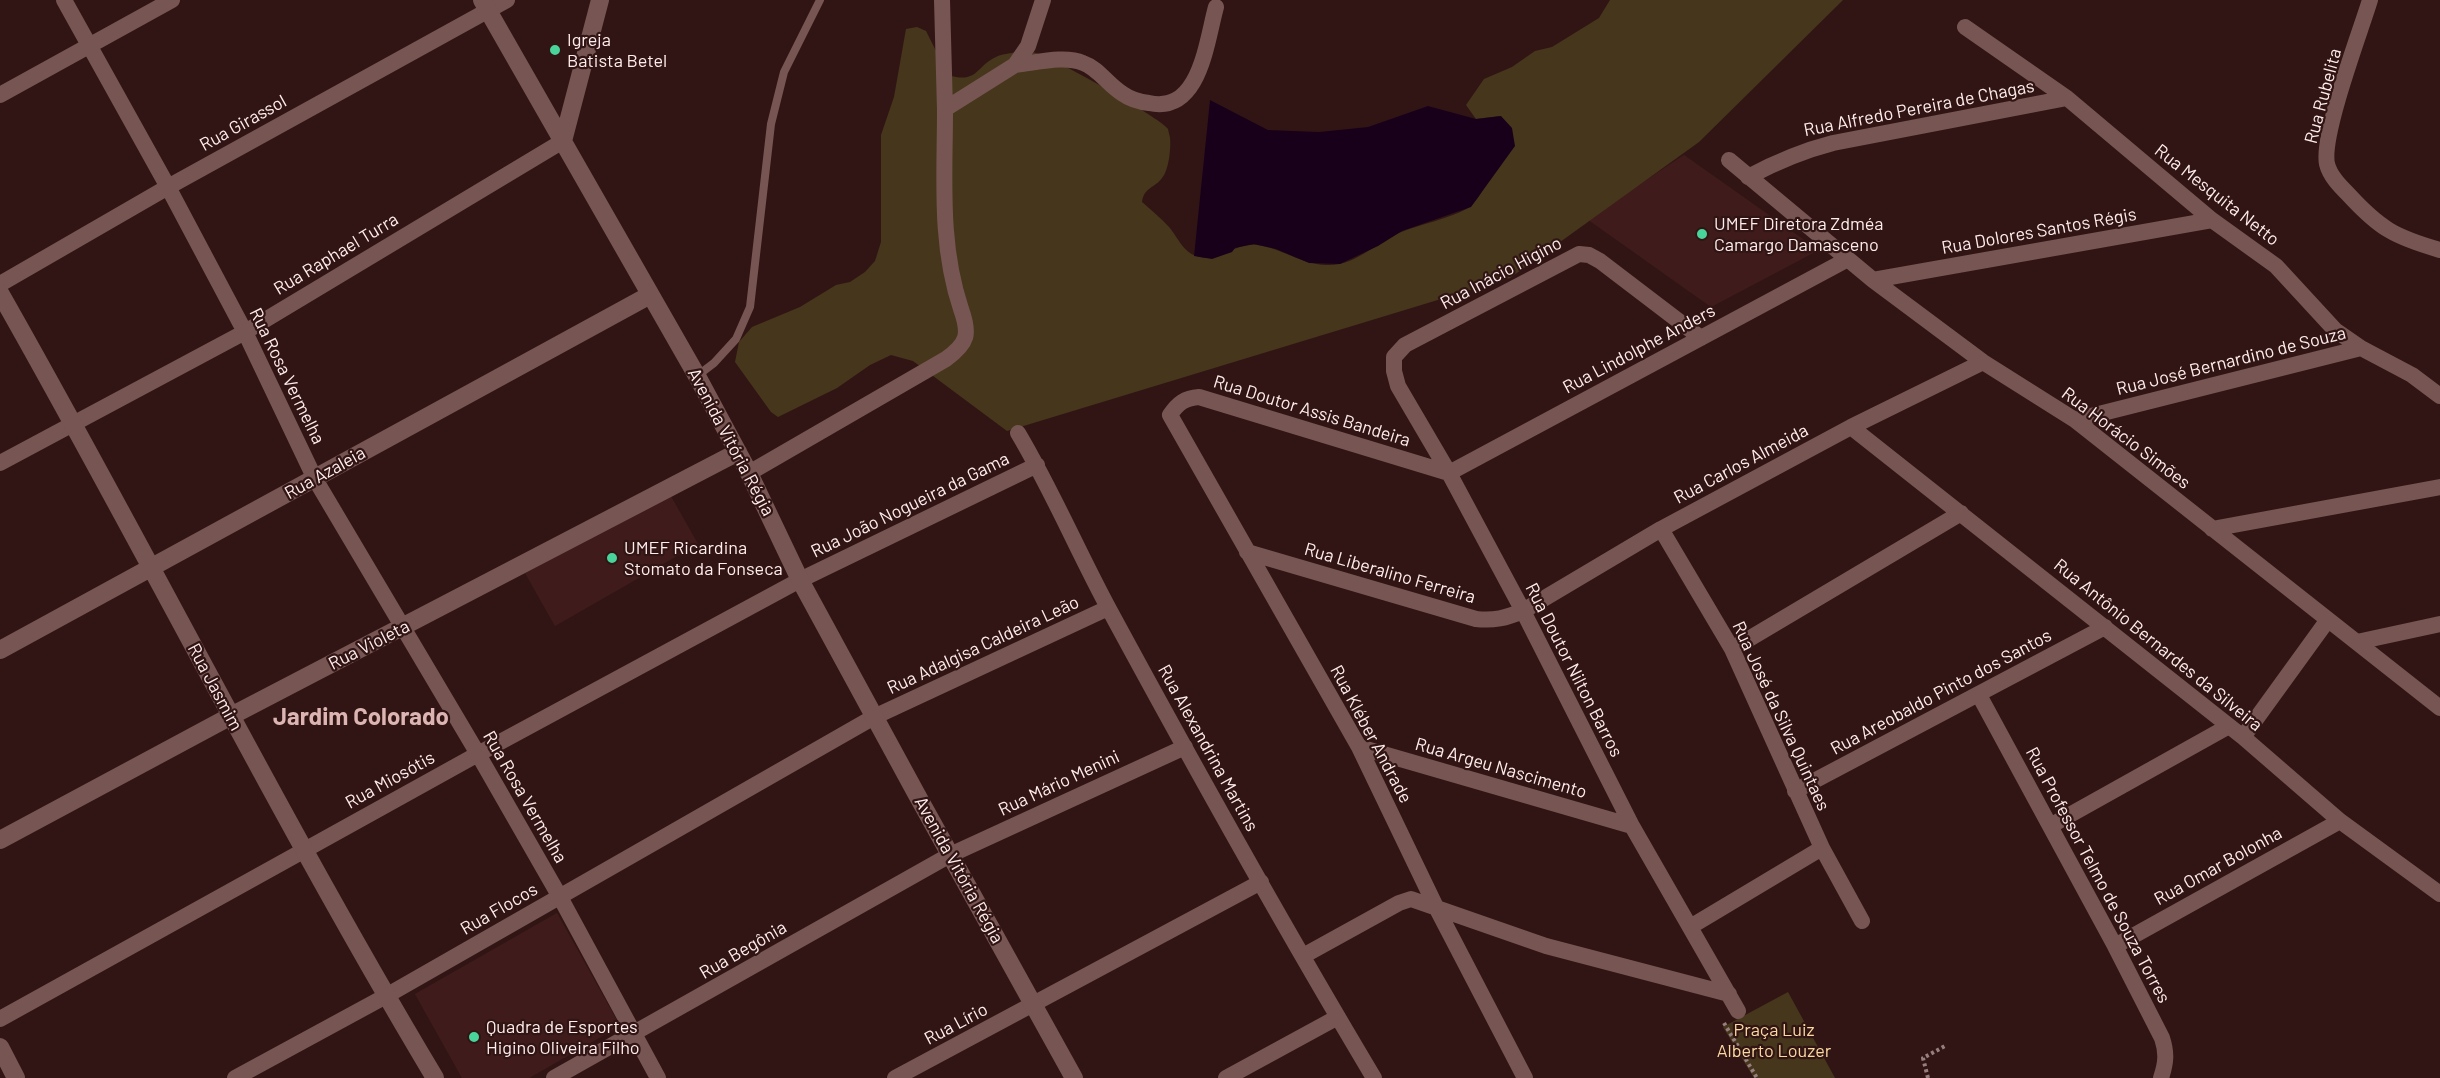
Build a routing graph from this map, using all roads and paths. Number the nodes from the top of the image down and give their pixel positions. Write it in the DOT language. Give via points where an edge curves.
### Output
graph roads {
  1 [pos="64,0"];
  2 [pos="172,0"];
  3 [pos="507,0"];
  4 [pos="600,0"];
  5 [pos="820,0"];
  6 [pos="942,0"];
  7 [pos="1043,0"];
  8 [pos="2370,0"];
  9 [pos="484,5"];
  10 [pos="1216,7"];
  11 [pos="1965,27"];
  12 [pos="88,46"];
  13 [pos="1015,64"];
  14 [pos="0,95"];
  15 [pos="2067,98"];
  16 [pos="945,109"];
  17 [pos="563,141"];
  18 [pos="1730,160"];
  19 [pos="1748,177"];
  20 [pos="168,187"];
  21 [pos="2212,220"];
  22 [pos="2440,249"];
  23 [pos="1848,259"];
  24 [pos="1873,280"];
  25 [pos="0,284"];
  26 [pos="0,293"];
  27 [pos="650,295"];
  28 [pos="245,332"];
  29 [pos="1701,338"];
  30 [pos="1404,345"];
  31 [pos="2361,348"];
  32 [pos="1983,362"];
  33 [pos="698,376"];
  34 [pos="2440,396"];
  35 [pos="1170,415"];
  36 [pos="2075,420"];
  37 [pos="74,424"];
  38 [pos="1851,427"];
  39 [pos="1018,433"];
  40 [pos="738,452"];
  41 [pos="0,463"];
  42 [pos="1037,465"];
  43 [pos="749,473"];
  44 [pos="1449,473"];
  45 [pos="315,479"];
  46 [pos="2440,487"];
  47 [pos="1961,513"];
  48 [pos="1662,529"];
  49 [pos="2212,529"];
  50 [pos="1247,552"];
  51 [pos="152,568"];
  52 [pos="800,579"];
  53 [pos="1108,608"];
  54 [pos="1523,611"];
  55 [pos="2327,621"];
  56 [pos="2440,624"];
  57 [pos="405,626"];
  58 [pos="2105,627"];
  59 [pos="2357,642"];
  60 [pos="1732,649"];
  61 [pos="0,650"];
  62 [pos="1979,695"];
  63 [pos="2440,708"];
  64 [pos="231,716"];
  65 [pos="874,717"];
  66 [pos="2229,726"];
  67 [pos="2243,737"];
  68 [pos="1185,747"];
  69 [pos="1359,747"];
  70 [pos="478,754"];
  71 [pos="1796,791"];
  72 [pos="2340,821"];
  73 [pos="1632,826"];
  74 [pos="2050,826"];
  75 [pos="0,840"];
  76 [pos="1822,848"];
  77 [pos="304,850"];
  78 [pos="950,855"];
  79 [pos="1260,882"];
  80 [pos="2440,894"];
  81 [pos="560,897"];
  82 [pos="1436,907"];
  83 [pos="1862,921"];
  84 [pos="1690,927"];
  85 [pos="2115,946"];
  86 [pos="1303,956"];
  87 [pos="1729,994"];
  88 [pos="386,996"];
  89 [pos="1035,1004"];
  90 [pos="1738,1011"];
  91 [pos="1338,1017"];
  92 [pos="0,1019"];
  93 [pos="634,1034"];
  94 [pos="1945,1046"];
  95 [pos="0,1047"];
  96 [pos="16,1078"];
  97 [pos="235,1078"];
  98 [pos="435,1078"];
  99 [pos="554,1078"];
  100 [pos="658,1078"];
  101 [pos="895,1078"];
  102 [pos="1074,1078"];
  103 [pos="1226,1078"];
  104 [pos="1374,1078"];
  105 [pos="1525,1078"];
  106 [pos="1757,1078"];
  107 [pos="1928,1078"];
  108 [pos="2161,1078"];
  1 -- 12 [label="street, Rua Rosa Vermelha"];
  2 -- 12 [label="street"];
  3 -- 9 [label="street, Rua Girassol"];
  4 -- 17 [label="street"];
  5 -- 33 [label="lane" via="784,72 771,124 750,308 736,339"];
  6 -- 16 [label="street"];
  7 -- 13 [label="street" via="1028,46"];
  8 -- 22 [label="street, Rua Rubelita" via="2329,135 2328,165 2341,187 2379,226 2403,239"];
  9 -- 17 [label="street, Avenida Vitória Régia"];
  9 -- 20 [label="street, Rua Girassol"];
  10 -- 13 [label="street" via="1194,82 1171,104 1154,105 1123,94 1085,63 1071,60"];
  11 -- 15 [label="street, Rua Mesquita Netto"];
  12 -- 14 [label="street"];
  12 -- 20 [label="street, Rua Rosa Vermelha"];
  13 -- 16 [label="street"];
  15 -- 19 [label="street, Rua Alfredo Pereira de Chagas" via="1833,143 1778,161"];
  15 -- 21 [label="street, Rua Mesquita Netto"];
  16 -- 43 [label="street" via="943,206 953,284 966,323 965,342 946,359"];
  17 -- 27 [label="street, Avenida Vitória Régia"];
  17 -- 28 [label="street, Rua Raphael Turra"];
  18 -- 19 [label="street, Rua Horácio Simões"];
  19 -- 23 [label="street, Rua Horácio Simões"];
  20 -- 25 [label="street, Rua Girassol"];
  20 -- 28 [label="street, Rua Rosa Vermelha"];
  21 -- 24 [label="street, Rua Dolores Santos Régis"];
  21 -- 31 [label="street, Rua Mesquita Netto" via="2276,266 2335,330"];
  23 -- 24 [label="street, Rua Horácio Simões"];
  23 -- 29 [label="street, Rua Lindolphe Anders"];
  24 -- 32 [label="street, Rua Horácio Simões"];
  26 -- 37 [label="street, Rua Jasmim"];
  27 -- 33 [label="street, Avenida Vitória Régia"];
  27 -- 45 [label="street, Rua Azaleia"];
  28 -- 37 [label="street, Rua Raphael Turra"];
  28 -- 45 [label="street, Rua Rosa Vermelha"];
  29 -- 30 [label="street, Rua Inácio Higino" via="1600,261 1579,254"];
  29 -- 44 [label="street, Rua Lindolphe Anders"];
  30 -- 44 [label="street, Rua Doutor Nilton Barros" via="1394,357 1398,386"];
  31 -- 34 [label="street, Rua Mesquita Netto" via="2412,375"];
  31 -- 36 [label="street, Rua José Bernardino de Souza"];
  32 -- 36 [label="street, Rua Horácio Simões"];
  32 -- 38 [label="street, Rua Carlos Almeida"];
  33 -- 40 [label="street, Avenida Vitória Régia"];
  35 -- 44 [label="street, Rua Doutor Assis Bandeira" via="1188,398 1199,397"];
  35 -- 50 [label="street, Rua Kléber Andrade"];
  36 -- 49 [label="street, Rua Horácio Simões"];
  37 -- 41 [label="street, Rua Raphael Turra"];
  37 -- 51 [label="street, Rua Jasmim"];
  38 -- 47 [label="street, Rua Antônio Bernardes da Silveira"];
  38 -- 48 [label="street, Rua Carlos Almeida"];
  39 -- 42 [label="street, Rua Alexandrina Martins"];
  40 -- 43 [label="street, Avenida Vitória Régia"];
  40 -- 57 [label="street, Rua Violeta"];
  42 -- 52 [label="street, Rua João Nogueira da Gama"];
  42 -- 53 [label="street, Rua Alexandrina Martins"];
  43 -- 52 [label="street, Avenida Vitória Régia"];
  44 -- 54 [label="street, Rua Doutor Nilton Barros"];
  45 -- 51 [label="street, Rua Azaleia"];
  45 -- 57 [label="street, Rua Rosa Vermelha"];
  46 -- 49 [label="street"];
  47 -- 58 [label="street, Rua Antônio Bernardes da Silveira"];
  47 -- 60 [label="street"];
  48 -- 54 [label="street, Rua Carlos Almeida"];
  48 -- 60 [label="street, Rua José da Silva Quintaes"];
  49 -- 55 [label="street, Rua Horácio Simões"];
  50 -- 54 [label="street, Rua Liberalino Ferreira" via="1476,619 1494,621"];
  50 -- 69 [label="street, Rua Kléber Andrade"];
  51 -- 61 [label="street, Rua Azaleia"];
  51 -- 64 [label="street, Rua Jasmim"];
  52 -- 65 [label="street, Avenida Vitória Régia"];
  52 -- 70 [label="street, Rua Miosótis"];
  53 -- 65 [label="street, Rua Adalgisa Caldeira Leão"];
  53 -- 68 [label="street, Rua Alexandrina Martins"];
  54 -- 73 [label="street, Rua Doutor Nilton Barros"];
  55 -- 59 [label="street, Rua Horácio Simões"];
  55 -- 67 [label="street"];
  56 -- 59 [label="street"];
  57 -- 64 [label="street, Rua Violeta"];
  57 -- 70 [label="street, Rua Rosa Vermelha"];
  58 -- 62 [label="street, Rua Areobaldo Pinto dos Santos"];
  58 -- 66 [label="street, Rua Antônio Bernardes da Silveira"];
  59 -- 63 [label="street, Rua Horácio Simões"];
  60 -- 71 [label="street, Rua José da Silva Quintaes"];
  62 -- 71 [label="street, Rua Areobaldo Pinto dos Santos"];
  62 -- 74 [label="street, Rua Professor Telmo de Souza Torres"];
  64 -- 75 [label="street, Rua Violeta"];
  64 -- 77 [label="street, Rua Jasmim"];
  65 -- 78 [label="street, Avenida Vitória Régia"];
  65 -- 81 [label="street, Rua Flocos"];
  66 -- 67 [label="street, Rua Antônio Bernardes da Silveira"];
  66 -- 74 [label="street"];
  67 -- 72 [label="street, Rua Antônio Bernardes da Silveira"];
  68 -- 78 [label="street, Rua Mário Menini"];
  68 -- 79 [label="street, Rua Alexandrina Martins"];
  69 -- 73 [label="street, Rua Argeu Nascimento"];
  69 -- 82 [label="street, Rua Kléber Andrade"];
  70 -- 77 [label="street, Rua Miosótis"];
  70 -- 81 [label="street, Rua Rosa Vermelha"];
  71 -- 76 [label="street, Rua José da Silva Quintaes"];
  72 -- 80 [label="street, Rua Antônio Bernardes da Silveira"];
  72 -- 85 [label="street, Rua Omar Bolonha"];
  73 -- 84 [label="street, Rua Doutor Nilton Barros"];
  74 -- 85 [label="street, Rua Professor Telmo de Souza Torres"];
  76 -- 83 [label="street, Rua José da Silva Quintaes"];
  76 -- 84 [label="street"];
  77 -- 88 [label="street, Rua Jasmim"];
  77 -- 92 [label="street, Rua Miosótis"];
  78 -- 89 [label="street, Avenida Vitória Régia"];
  78 -- 93 [label="street, Rua Begônia"];
  79 -- 86 [label="street, Rua Alexandrina Martins"];
  79 -- 89 [label="street, Rua Lírio"];
  81 -- 88 [label="street, Rua Flocos"];
  81 -- 93 [label="street, Rua Rosa Vermelha"];
  82 -- 86 [label="street" via="1411,899 1399,903"];
  82 -- 87 [label="street" via="1546,945"];
  82 -- 105 [label="street, Rua Kléber Andrade"];
  84 -- 87 [label="street, Rua Doutor Nilton Barros"];
  85 -- 108 [label="street, Rua Professor Telmo de Souza Torres" via="2162,1038 2166,1063"];
  86 -- 91 [label="street, Rua Alexandrina Martins"];
  87 -- 90 [label="street, Rua Doutor Nilton Barros"];
  88 -- 97 [label="street, Rua Flocos"];
  88 -- 98 [label="street, Rua Jasmim"];
  89 -- 101 [label="street, Rua Lírio"];
  89 -- 102 [label="street, Avenida Vitória Régia"];
  90 -- 106 [label="path" via="1722,1019"];
  91 -- 103 [label="street"];
  91 -- 104 [label="street, Rua Alexandrina Martins"];
  93 -- 99 [label="street, Rua Begônia"];
  93 -- 100 [label="street, Rua Rosa Vermelha"];
  94 -- 107 [label="path" via="1923,1058"];
  95 -- 96 [label="street"];
}
